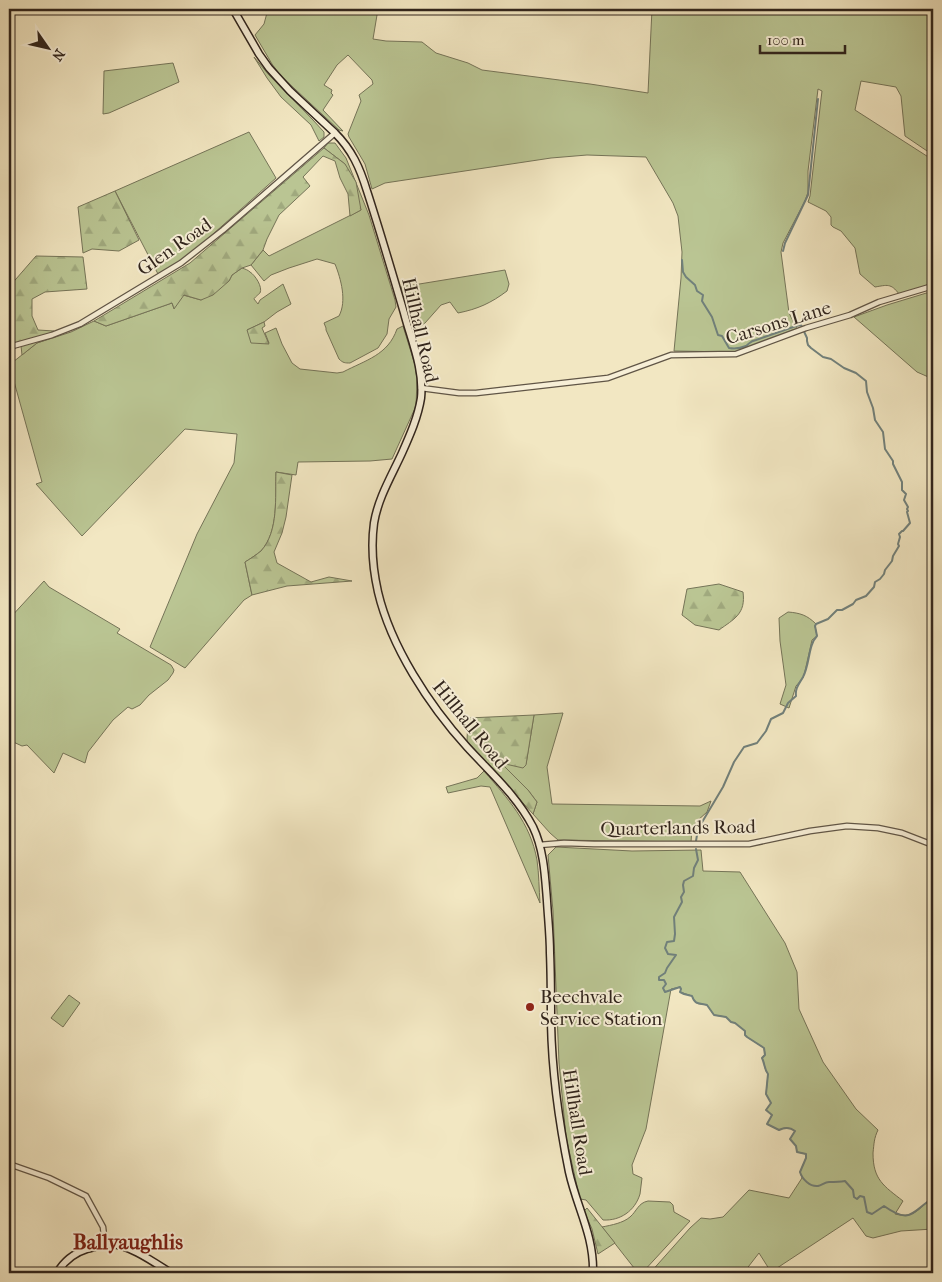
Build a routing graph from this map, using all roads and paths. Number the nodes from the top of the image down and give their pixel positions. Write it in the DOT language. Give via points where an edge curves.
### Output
graph roads {
  1 [pos="232,9"];
  2 [pos="335,133"];
  3 [pos="933,286"];
  4 [pos="9,347"];
  5 [pos="421,388"];
  6 [pos="539,845"];
  7 [pos="933,845"];
  8 [pos="9,1164"];
  9 [pos="105,1245"];
  10 [pos="57,1273"];
  11 [pos="171,1273"];
  12 [pos="593,1273"];
  1 -- 2 [label="main road, Hillhall Road" via="274,74"];
  2 -- 4 [label="street, Glen Road" via="182,264 80,324"];
  2 -- 5 [label="main road, Hillhall Road" via="355,158 363,178 414,348"];
  3 -- 5 [label="street, Carsons Lane" via="736,354 671,356 608,378 476,393"];
  5 -- 6 [label="main road, Hillhall Road" via="415,423 374,522 375,573 383,609 397,645 443,720 517,802 534,829"];
  6 -- 7 [label="street, Quarterlands Road" via="564,842 749,844 847,826 902,833"];
  6 -- 12 [label="main road, Hillhall Road" via="545,878 557,1097 570,1176 592,1244"];
  8 -- 9 [label="street" via="86,1196 103,1227"];
  9 -- 10 [label="main road" via="72,1256"];
  9 -- 11 [label="main road" via="121,1246"];
}
